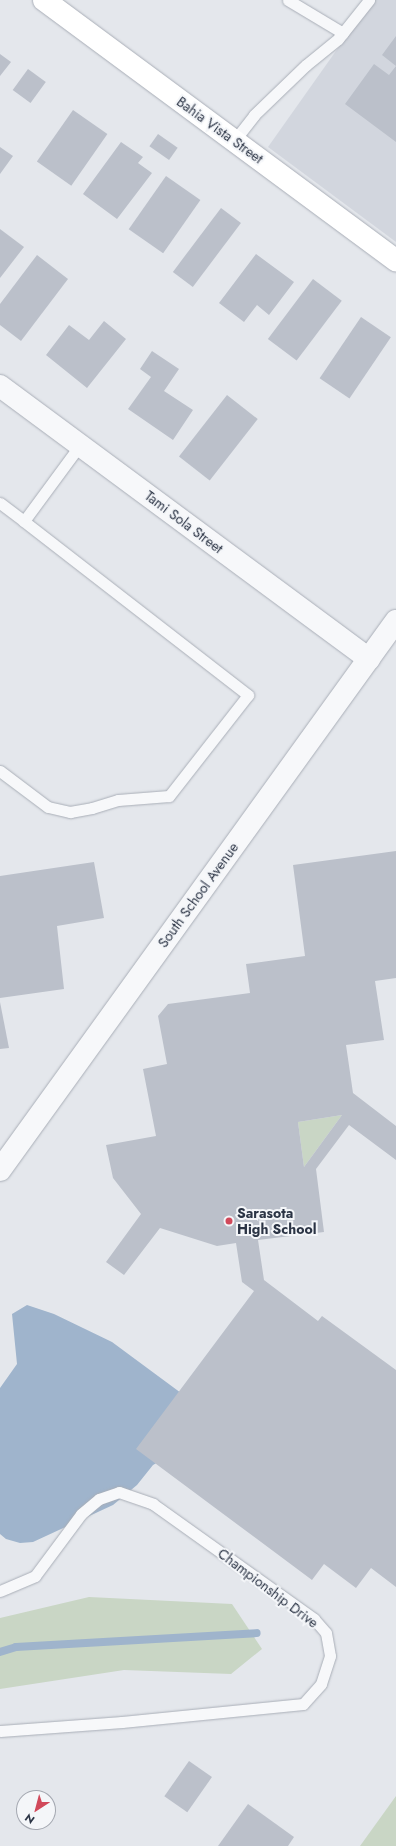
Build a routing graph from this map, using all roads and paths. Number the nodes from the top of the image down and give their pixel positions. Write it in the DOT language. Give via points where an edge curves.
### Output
graph roads {
  1 [pos="44,0"];
  2 [pos="288,0"];
  3 [pos="368,0"];
  4 [pos="343,33"];
  5 [pos="234,140"];
  6 [pos="396,260"];
  7 [pos="0,386"];
  8 [pos="80,445"];
  9 [pos="0,503"];
  10 [pos="24,521"];
  11 [pos="396,621"];
  12 [pos="369,659"];
  13 [pos="0,771"];
  14 [pos="0,1170"];
  15 [pos="0,1591"];
  16 [pos="0,1731"];
  1 -- 5 [label="street, Bahia Vista Street"];
  2 -- 4 [label="lane"];
  3 -- 4 [label="lane"];
  4 -- 5 [label="lane" via="254,115"];
  5 -- 6 [label="street, Bahia Vista Street"];
  7 -- 8 [label="street, Tami Sola Street"];
  8 -- 10 [label="lane"];
  8 -- 12 [label="street, Tami Sola Street"];
  9 -- 10 [label="lane"];
  10 -- 13 [label="lane" via="248,695 169,796 118,800 70,812 48,807"];
  11 -- 12 [label="street, South School Avenue"];
  12 -- 14 [label="street, South School Avenue"];
  15 -- 16 [label="lane, Championship Drive" via="35,1576 81,1514 98,1499 119,1492 153,1504 314,1619 326,1633 330,1656 321,1684 303,1704"];
}
